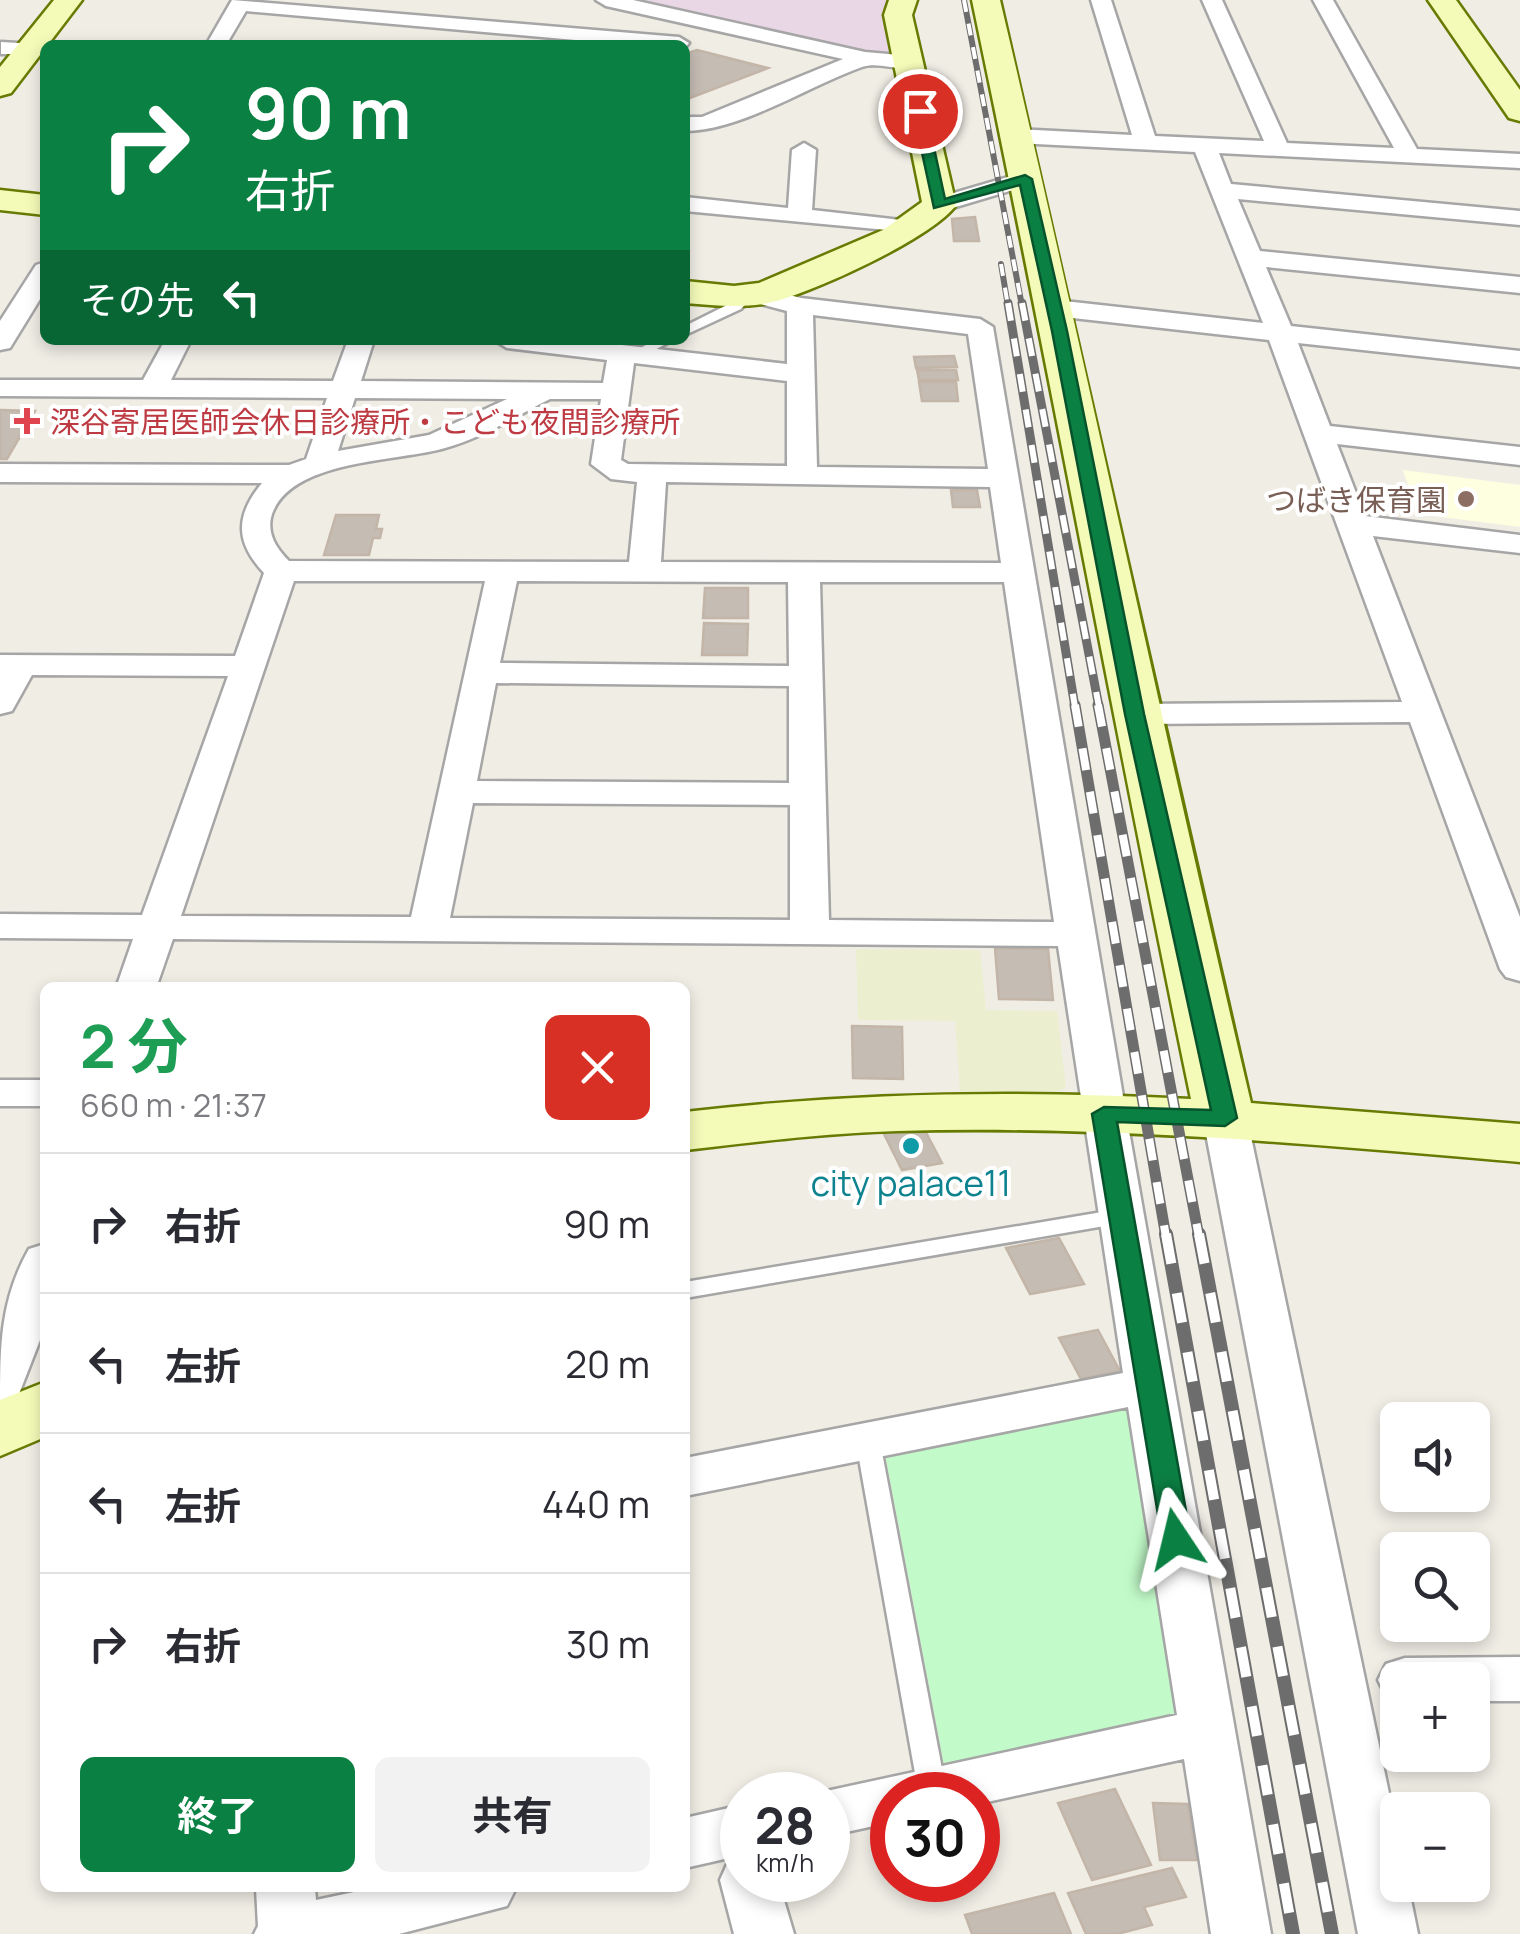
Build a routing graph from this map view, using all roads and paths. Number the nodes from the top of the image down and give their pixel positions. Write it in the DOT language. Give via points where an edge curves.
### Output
graph roads {
  1 [pos="68,0"];
  2 [pos="606,0"];
  3 [pos="903,0"];
  4 [pos="986,0"];
  5 [pos="1102,0"];
  6 [pos="1212,0"];
  7 [pos="1323,0"];
  8 [pos="1442,0"];
  9 [pos="241,2"];
  10 [pos="681,19"];
  11 [pos="219,40"];
  12 [pos="637,40"];
  13 [pos="679,40"];
  14 [pos="25,48"];
  15 [pos="865,58"];
  16 [pos="910,62"];
  17 [pos="0,87"];
  18 [pos="1520,112"];
  19 [pos="690,124"];
  20 [pos="1014,136"];
  21 [pos="1145,141"];
  22 [pos="1203,143"];
  23 [pos="1278,148"];
  24 [pos="804,150"];
  25 [pos="1409,155"];
  26 [pos="1520,161"];
  27 [pos="1025,179"];
  28 [pos="1223,190"];
  29 [pos="0,200"];
  30 [pos="40,204"];
  31 [pos="690,205"];
  32 [pos="939,205"];
  33 [pos="800,216"];
  34 [pos="1520,218"];
  35 [pos="910,228"];
  36 [pos="1250,258"];
  37 [pos="40,283"];
  38 [pos="1520,285"];
  39 [pos="690,292"];
  40 [pos="752,295"];
  41 [pos="800,306"];
  42 [pos="1057,319"];
  43 [pos="690,329"];
  44 [pos="0,342"];
  45 [pos="176,345"];
  46 [pos="359,345"];
  47 [pos="550,345"];
  48 [pos="652,345"];
  49 [pos="1284,345"];
  50 [pos="628,354"];
  51 [pos="1520,359"];
  52 [pos="802,374"];
  53 [pos="1520,383"];
  54 [pos="0,388"];
  55 [pos="154,388"];
  56 [pos="345,390"];
  57 [pos="544,391"];
  58 [pos="616,391"];
  59 [pos="1316,433"];
  60 [pos="1520,456"];
  61 [pos="307,469"];
  62 [pos="0,472"];
  63 [pos="652,476"];
  64 [pos="802,476"];
  65 [pos="1006,478"];
  66 [pos="1350,524"];
  67 [pos="1520,544"];
  68 [pos="503,570"];
  69 [pos="281,571"];
  70 [pos="644,572"];
  71 [pos="804,572"];
  72 [pos="1020,574"];
  73 [pos="10,665"];
  74 [pos="248,666"];
  75 [pos="481,673"];
  76 [pos="804,676"];
  77 [pos="0,704"];
  78 [pos="1423,712"];
  79 [pos="1134,714"];
  80 [pos="457,792"];
  81 [pos="808,794"];
  82 [pos="0,926"];
  83 [pos="157,927"];
  84 [pos="428,928"];
  85 [pos="810,932"];
  86 [pos="1077,934"];
  87 [pos="1520,969"];
  88 [pos="138,982"];
  89 [pos="0,1093"];
  90 [pos="40,1093"];
  91 [pos="1104,1114"];
  92 [pos="1225,1118"];
  93 [pos="690,1130"];
  94 [pos="1520,1143"];
  95 [pos="1120,1217"];
  96 [pos="26,1283"];
  97 [pos="690,1289"];
  98 [pos="1150,1385"];
  99 [pos="0,1387"];
  100 [pos="40,1409"];
  101 [pos="0,1431"];
  102 [pos="868,1442"];
  103 [pos="690,1477"];
  104 [pos="1490,1679"];
  105 [pos="1520,1679"];
  106 [pos="1380,1680"];
  107 [pos="1338,1681"];
  108 [pos="1209,1731"];
  109 [pos="908,1772"];
  110 [pos="1000,1775"];
  111 [pos="462,1892"];
  112 [pos="752,1902"];
  113 [pos="286,1922"];
  114 [pos="764,1934"];
  115 [pos="1241,1934"];
  116 [pos="1388,1934"];
  1 -- 14 [label="street"];
  2 -- 10 [label="street"];
  3 -- 16 [label="street" via="898,16"];
  4 -- 20 [label="street"];
  5 -- 21 [label="street"];
  6 -- 23 [label="street"];
  7 -- 25 [label="street"];
  8 -- 18 [label="street"];
  9 -- 11 [label="street"];
  9 -- 12 [label="street"];
  10 -- 13 [label="street"];
  10 -- 15 [label="street"];
  14 -- 17 [label="street"];
  15 -- 16 [label="street"];
  15 -- 19 [label="street" via="705,124"];
  16 -- 32 [label="street"];
  20 -- 21 [label="street"];
  20 -- 27 [label="street"];
  21 -- 22 [label="street"];
  22 -- 23 [label="street"];
  22 -- 28 [label="street"];
  23 -- 25 [label="street"];
  24 -- 33 [label="street"];
  25 -- 26 [label="street"];
  27 -- 32 [label="street"];
  27 -- 42 [label="street"];
  28 -- 34 [label="street"];
  28 -- 36 [label="street"];
  29 -- 30 [label="street"];
  31 -- 33 [label="street"];
  32 -- 35 [label="street"];
  33 -- 35 [label="street"];
  35 -- 40 [label="street"];
  36 -- 38 [label="street"];
  36 -- 49 [label="street"];
  37 -- 44 [label="street"];
  39 -- 40 [label="street"];
  40 -- 41 [label="street"];
  40 -- 43 [label="lane"];
  41 -- 52 [label="street"];
  41 -- 65 [label="street" via="980,327"];
  42 -- 49 [label="street"];
  42 -- 79 [label="street"];
  45 -- 55 [label="street"];
  46 -- 56 [label="street"];
  47 -- 50 [label="street"];
  48 -- 50 [label="lane"];
  49 -- 51 [label="street"];
  49 -- 53 [label="street"];
  49 -- 59 [label="street"];
  50 -- 52 [label="street"];
  50 -- 58 [label="street"];
  52 -- 64 [label="street"];
  54 -- 55 [label="street"];
  55 -- 56 [label="street"];
  56 -- 57 [label="street"];
  56 -- 61 [label="street"];
  57 -- 58 [label="street"];
  57 -- 61 [label="street" via="434,443"];
  58 -- 63 [label="street" via="606,464"];
  59 -- 60 [label="street"];
  59 -- 66 [label="street"];
  61 -- 62 [label="street"];
  61 -- 69 [label="street" via="263,498 256,517 256,539"];
  63 -- 64 [label="street"];
  63 -- 70 [label="street"];
  64 -- 65 [label="street"];
  65 -- 72 [label="street"];
  66 -- 67 [label="street"];
  66 -- 78 [label="street"];
  68 -- 69 [label="street"];
  68 -- 70 [label="street"];
  68 -- 75 [label="street"];
  69 -- 74 [label="street"];
  70 -- 71 [label="street"];
  71 -- 72 [label="street"];
  71 -- 76 [label="street"];
  72 -- 86 [label="street"];
  73 -- 74 [label="street"];
  73 -- 77 [label="street"];
  74 -- 83 [label="street"];
  75 -- 76 [label="street"];
  75 -- 80 [label="street"];
  76 -- 81 [label="street"];
  78 -- 79 [label="street"];
  78 -- 87 [label="street"];
  79 -- 92 [label="street"];
  80 -- 81 [label="street"];
  80 -- 84 [label="street"];
  81 -- 85 [label="street"];
  82 -- 83 [label="street"];
  83 -- 84 [label="street"];
  83 -- 88 [label="street"];
  84 -- 85 [label="street"];
  85 -- 86 [label="street"];
  86 -- 91 [label="street"];
  89 -- 90 [label="street"];
  91 -- 92 [label="street"];
  91 -- 93 [label="street" via="888,1110"];
  91 -- 95 [label="street"];
  92 -- 94 [label="street"];
  92 -- 107 [label="street"];
  95 -- 97 [label="lane"];
  95 -- 98 [label="street"];
  96 -- 99 [label="street"];
  98 -- 102 [label="street"];
  98 -- 108 [label="street"];
  100 -- 101 [label="street"];
  102 -- 103 [label="street"];
  102 -- 109 [label="lane"];
  104 -- 105 [label="street"];
  106 -- 107 [label="street"];
  107 -- 116 [label="street"];
  108 -- 110 [label="street"];
  108 -- 115 [label="street"];
  111 -- 113 [label="street"];
  112 -- 114 [label="street"];
}
